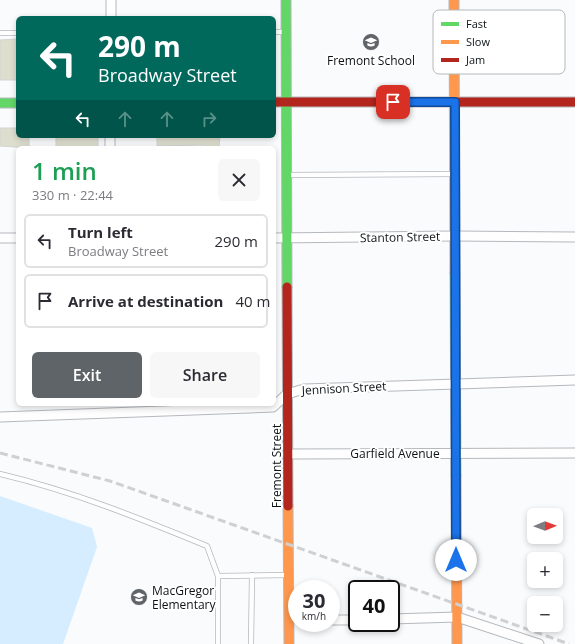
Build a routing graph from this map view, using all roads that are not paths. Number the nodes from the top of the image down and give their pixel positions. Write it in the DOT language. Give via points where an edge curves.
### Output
graph roads {
  1 [pos="111,0"];
  2 [pos="286,0"];
  3 [pos="454,0"];
  4 [pos="454,10"];
  5 [pos="110,16"];
  6 [pos="276,32"];
  7 [pos="286,32"];
  8 [pos="0,33"];
  9 [pos="16,33"];
  10 [pos="455,74"];
  11 [pos="276,102"];
  12 [pos="286,102"];
  13 [pos="455,102"];
  14 [pos="575,102"];
  15 [pos="0,103"];
  16 [pos="16,103"];
  17 [pos="454,174"];
  18 [pos="287,175"];
  19 [pos="455,236"];
  20 [pos="575,237"];
  21 [pos="0,238"];
  22 [pos="16,238"];
  23 [pos="276,238"];
  24 [pos="288,238"];
  25 [pos="575,380"];
  26 [pos="455,383"];
  27 [pos="287,394"];
  28 [pos="276,404"];
  29 [pos="274,406"];
  30 [pos="112,408"];
  31 [pos="0,417"];
  32 [pos="456,453"];
  33 [pos="575,453"];
  34 [pos="288,454"];
  35 [pos="0,474"];
  36 [pos="252,575"];
  37 [pos="288,575"];
  38 [pos="218,576"];
  39 [pos="289,580"];
  40 [pos="457,617"];
  41 [pos="400,619"];
  42 [pos="291,632"];
  43 [pos="218,644"];
  44 [pos="251,644"];
  45 [pos="289,644"];
  46 [pos="457,644"];
  47 [pos="540,644"];
  1 -- 5 [label="street"];
  2 -- 7 [label="street, Fremont Street"];
  3 -- 4 [label="street"];
  6 -- 7 [label="lane"];
  7 -- 12 [label="street, Fremont Street"];
  8 -- 9 [label="lane"];
  10 -- 13 [label="street"];
  11 -- 12 [label="street"];
  12 -- 13 [label="street"];
  12 -- 18 [label="street, Fremont Street"];
  13 -- 14 [label="street"];
  13 -- 17 [label="street"];
  15 -- 16 [label="street"];
  17 -- 18 [label="lane"];
  17 -- 19 [label="street"];
  18 -- 24 [label="street, Fremont Street"];
  19 -- 20 [label="street, Stanton Street"];
  19 -- 24 [label="street, Stanton Street"];
  19 -- 26 [label="street"];
  21 -- 22 [label="street"];
  23 -- 24 [label="street, Stanton Street"];
  24 -- 27 [label="street, Fremont Street"];
  25 -- 26 [label="street, Jennison Street"];
  26 -- 27 [label="street, Jennison Street" via="304,389"];
  26 -- 32 [label="street"];
  27 -- 28 [label="street, Jennison Street"];
  27 -- 34 [label="street, Fremont Street"];
  29 -- 30 [label="street, Jennison Street"];
  30 -- 31 [label="street, Jennison Street"];
  32 -- 33 [label="street, Garfield Avenue"];
  32 -- 34 [label="street, Garfield Avenue"];
  32 -- 40 [label="street"];
  34 -- 37 [label="street, Fremont Street"];
  35 -- 38 [label="lane" via="115,509 207,546"];
  36 -- 37 [label="lane"];
  36 -- 38 [label="lane"];
  36 -- 44 [label="lane"];
  37 -- 39 [label="street, Fremont Street"];
  38 -- 43 [label="lane"];
  40 -- 41 [label="street"];
  40 -- 46 [label="street"];
  40 -- 47 [label="street"];
  42 -- 45 [label="street, Fremont Street"];
}
